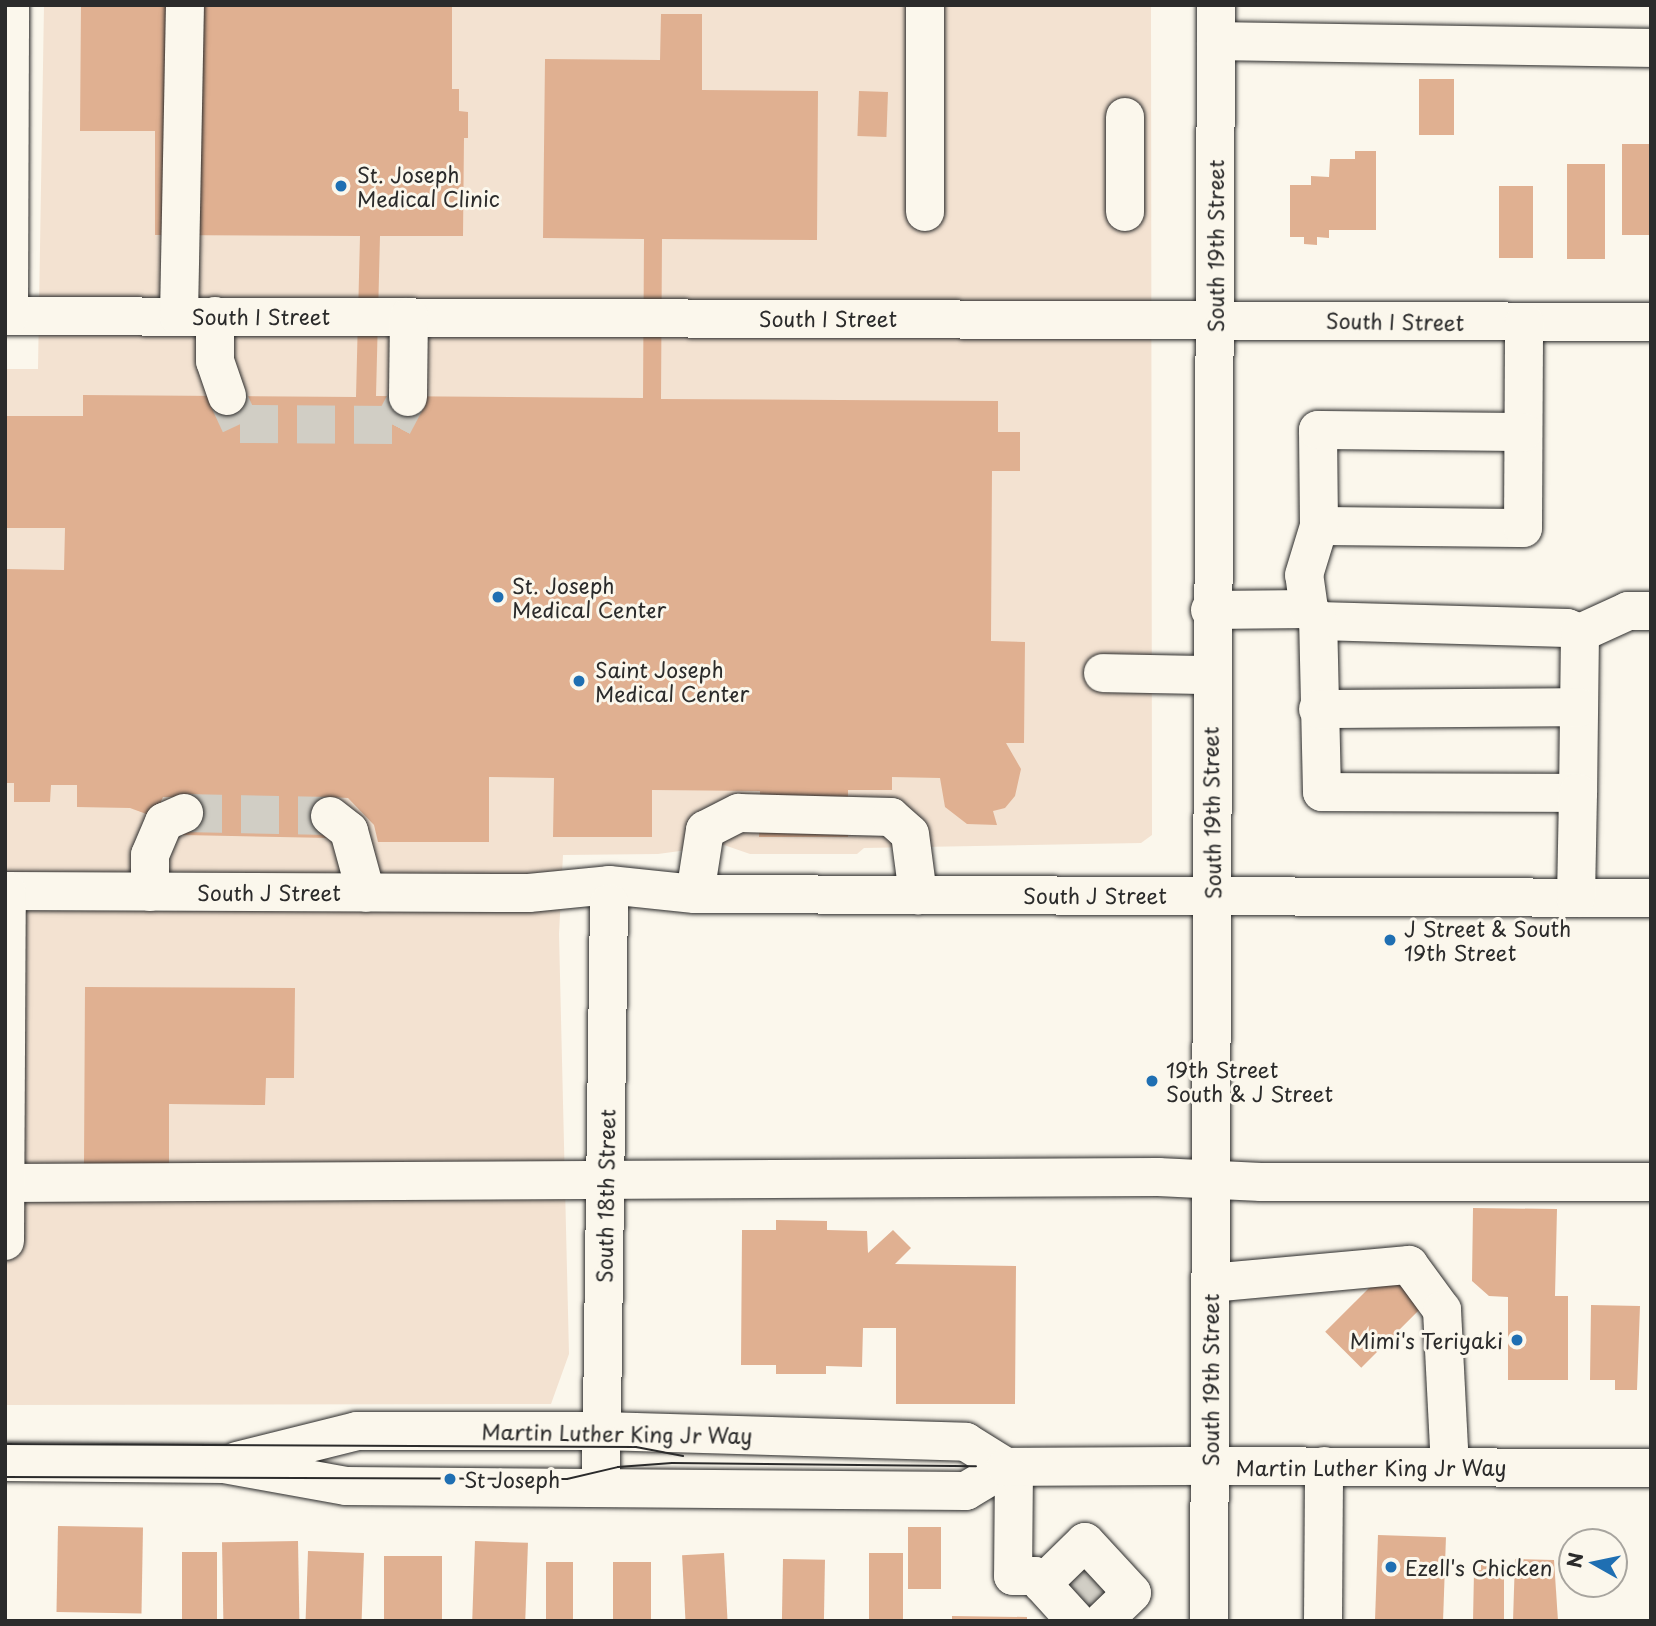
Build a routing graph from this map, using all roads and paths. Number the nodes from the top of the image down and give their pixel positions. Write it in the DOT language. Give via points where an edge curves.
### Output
graph roads {
  1 [pos="185,5"];
  2 [pos="925,5"];
  3 [pos="1216,23"];
  4 [pos="8,26"];
  5 [pos="1651,48"];
  6 [pos="1125,117"];
  7 [pos="925,212"];
  8 [pos="1125,212"];
  9 [pos="7,316"];
  10 [pos="197,316"];
  11 [pos="410,317"];
  12 [pos="1215,319"];
  13 [pos="1524,322"];
  14 [pos="1651,322"];
  15 [pos="227,396"];
  16 [pos="408,397"];
  17 [pos="1523,432"];
  18 [pos="1320,526"];
  19 [pos="1210,610"];
  20 [pos="1651,611"];
  21 [pos="1313,615"];
  22 [pos="1580,634"];
  23 [pos="1103,673"];
  24 [pos="1210,675"];
  25 [pos="1579,708"];
  26 [pos="1318,709"];
  27 [pos="1578,793"];
  28 [pos="184,813"];
  29 [pos="331,816"];
  30 [pos="6,891"];
  31 [pos="150,892"];
  32 [pos="533,892"];
  33 [pos="366,893"];
  34 [pos="680,894"];
  35 [pos="918,895"];
  36 [pos="1212,896"];
  37 [pos="1576,898"];
  38 [pos="1651,898"];
  39 [pos="609,903"];
  40 [pos="1211,1181"];
  41 [pos="605,1182"];
  42 [pos="1651,1182"];
  43 [pos="6,1183"];
  44 [pos="5,1241"];
  45 [pos="1210,1283"];
  46 [pos="602,1431"];
  47 [pos="5,1462"];
  48 [pos="224,1464"];
  49 [pos="1209,1466"];
  50 [pos="1324,1466"];
  51 [pos="1010,1467"];
  52 [pos="1450,1467"];
  53 [pos="1651,1468"];
  54 [pos="601,1488"];
  55 [pos="1072,1606"];
  56 [pos="1209,1621"];
  57 [pos="1323,1621"];
  1 -- 10 [label="street"];
  2 -- 7 [label="street"];
  3 -- 5 [label="street"];
  3 -- 12 [label="street, South 19th Street"];
  4 -- 9 [label="street"];
  6 -- 8 [label="street"];
  9 -- 10 [label="street, South I Street"];
  10 -- 11 [label="street, South I Street"];
  10 -- 15 [label="street"];
  11 -- 12 [label="street, South I Street"];
  11 -- 16 [label="street"];
  12 -- 13 [label="street, South I Street"];
  12 -- 19 [label="street, South 19th Street"];
  13 -- 14 [label="street, South I Street"];
  13 -- 17 [label="street"];
  17 -- 18 [label="street" via="1524,528"];
  17 -- 18 [label="street" via="1318,430"];
  18 -- 21 [label="street" via="1304,575"];
  19 -- 21 [label="street"];
  19 -- 24 [label="street, South 19th Street"];
  20 -- 22 [label="street" via="1628,611"];
  21 -- 22 [label="street" via="1567,628"];
  21 -- 26 [label="street"];
  22 -- 25 [label="street"];
  23 -- 24 [label="street"];
  24 -- 36 [label="street, South 19th Street"];
  25 -- 26 [label="street"];
  25 -- 27 [label="street"];
  26 -- 27 [label="street" via="1322,792"];
  27 -- 37 [label="street"];
  28 -- 31 [label="street" via="164,822 150,855"];
  29 -- 33 [label="street" via="349,831"];
  30 -- 31 [label="street, South J Street"];
  30 -- 43 [label="street"];
  31 -- 33 [label="street, South J Street"];
  32 -- 33 [label="street, South J Street"];
  32 -- 34 [label="street" via="609,885"];
  32 -- 39 [label="street" via="571,902"];
  34 -- 35 [label="street, South J Street"];
  34 -- 35 [label="street" via="705,830 739,813 891,817 910,834"];
  34 -- 39 [label="street"];
  35 -- 36 [label="street, South J Street"];
  36 -- 37 [label="street, South J Street"];
  36 -- 40 [label="street, South 19th Street"];
  37 -- 38 [label="street, South J Street"];
  39 -- 41 [label="street, South 18th Street"];
  40 -- 41 [label="street"];
  40 -- 42 [label="street"];
  40 -- 45 [label="street, South 19th Street"];
  41 -- 43 [label="street"];
  41 -- 46 [label="street, South 18th Street"];
  43 -- 44 [label="street"];
  45 -- 49 [label="street, South 19th Street"];
  45 -- 52 [label="street" via="1409,1265 1442,1310"];
  46 -- 48 [label="street, Martin Luther King Jr Way" via="357,1431"];
  46 -- 51 [label="street, Martin Luther King Jr Way" via="966,1442"];
  46 -- 54 [label="street, South 18th Street"];
  47 -- 48 [label="street, Martin Luther King Jr Way"];
  48 -- 54 [label="street, Martin Luther King Jr Way" via="346,1486"];
  49 -- 50 [label="street, Martin Luther King Jr Way"];
  49 -- 51 [label="street, Martin Luther King Jr Way"];
  49 -- 56 [label="street, South 19th Street"];
  50 -- 52 [label="street, Martin Luther King Jr Way"];
  50 -- 57 [label="street"];
  51 -- 54 [label="street, Martin Luther King Jr Way" via="966,1491"];
  51 -- 55 [label="street" via="1013,1576 1035,1576"];
  52 -- 53 [label="street, Martin Luther King Jr Way"];
  55 -- 55 [label="street" via="1085,1542 1132,1593"];
}
